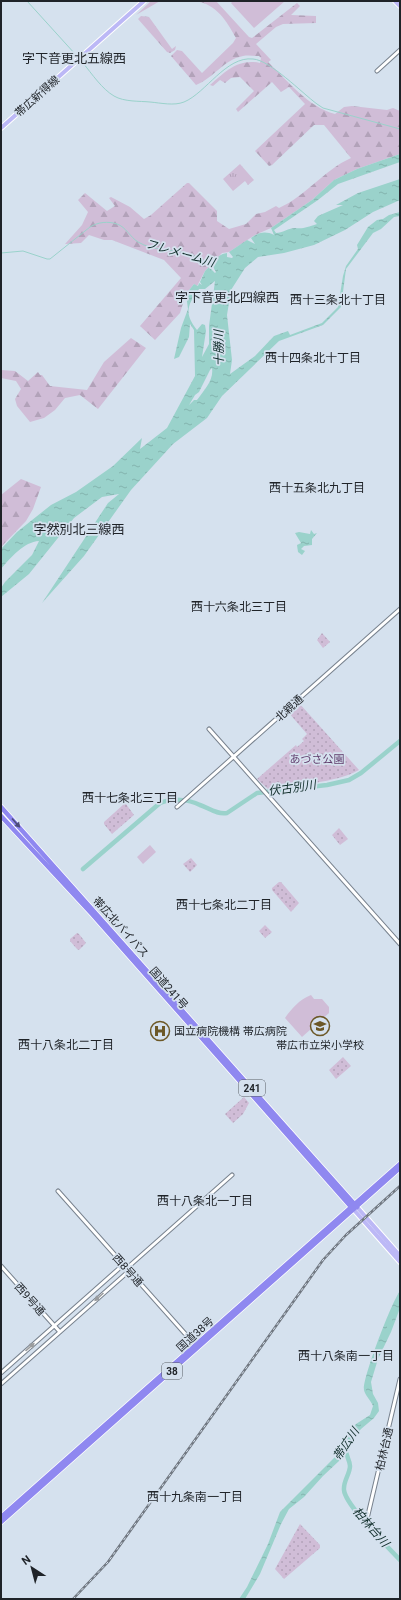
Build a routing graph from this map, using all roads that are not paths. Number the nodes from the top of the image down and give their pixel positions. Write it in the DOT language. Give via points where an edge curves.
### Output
graph roads {
  1 [pos="144,1"];
  2 [pos="395,1"];
  3 [pos="400,6"];
  4 [pos="400,50"];
  5 [pos="377,71"];
  6 [pos="1,128"];
  7 [pos="400,609"];
  8 [pos="209,729"];
  9 [pos="233,757"];
  10 [pos="1,807"];
  11 [pos="177,807"];
  12 [pos="1,816"];
  13 [pos="400,944"];
  14 [pos="400,1164"];
  15 [pos="400,1168"];
  16 [pos="232,1175"];
  17 [pos="58,1191"];
  18 [pos="354,1207"];
  19 [pos="400,1256"];
  20 [pos="400,1262"];
  21 [pos="123,1265"];
  22 [pos="1,1266"];
  23 [pos="128,1270"];
  24 [pos="54,1326"];
  25 [pos="60,1332"];
  26 [pos="197,1347"];
  27 [pos="1,1373"];
  28 [pos="400,1379"];
  29 [pos="1,1384"];
  30 [pos="1,1517"];
  31 [pos="367,1519"];
  32 [pos="1,1522"];
  1 -- 6 [label="main road, 帯広新得線"];
  2 -- 3 [label="main road"];
  4 -- 5 [label="street"];
  7 -- 9 [label="street, 北親通"];
  8 -- 9 [label="street"];
  9 -- 11 [label="street, 北親通"];
  9 -- 13 [label="street"];
  10 -- 18 [label="highway, 帯広北バイパス / 241, one-way"];
  12 -- 18 [label="highway, 国道241号 / 241"];
  14 -- 18 [label="highway, 国道38号 / 38"];
  15 -- 18 [label="highway, 国道38号 / 38"];
  16 -- 23 [label="street"];
  17 -- 21 [label="street, 西8号通"];
  18 -- 19 [label="main road"];
  18 -- 20 [label="main road"];
  18 -- 26 [label="highway, 国道38号 / 38"];
  21 -- 23 [label="street, 西8号通"];
  21 -- 24 [label="street"];
  22 -- 24 [label="street, 西9号通"];
  23 -- 25 [label="street, one-way"];
  23 -- 26 [label="street, 西8号通"];
  24 -- 25 [label="street, 西9号通"];
  27 -- 24 [label="street, one-way"];
  25 -- 29 [label="street"];
  26 -- 30 [label="highway, 国道38号 / 38"];
  26 -- 32 [label="highway, 国道38号 / 38"];
  28 -- 31 [label="street, 柏林台通"];
}
